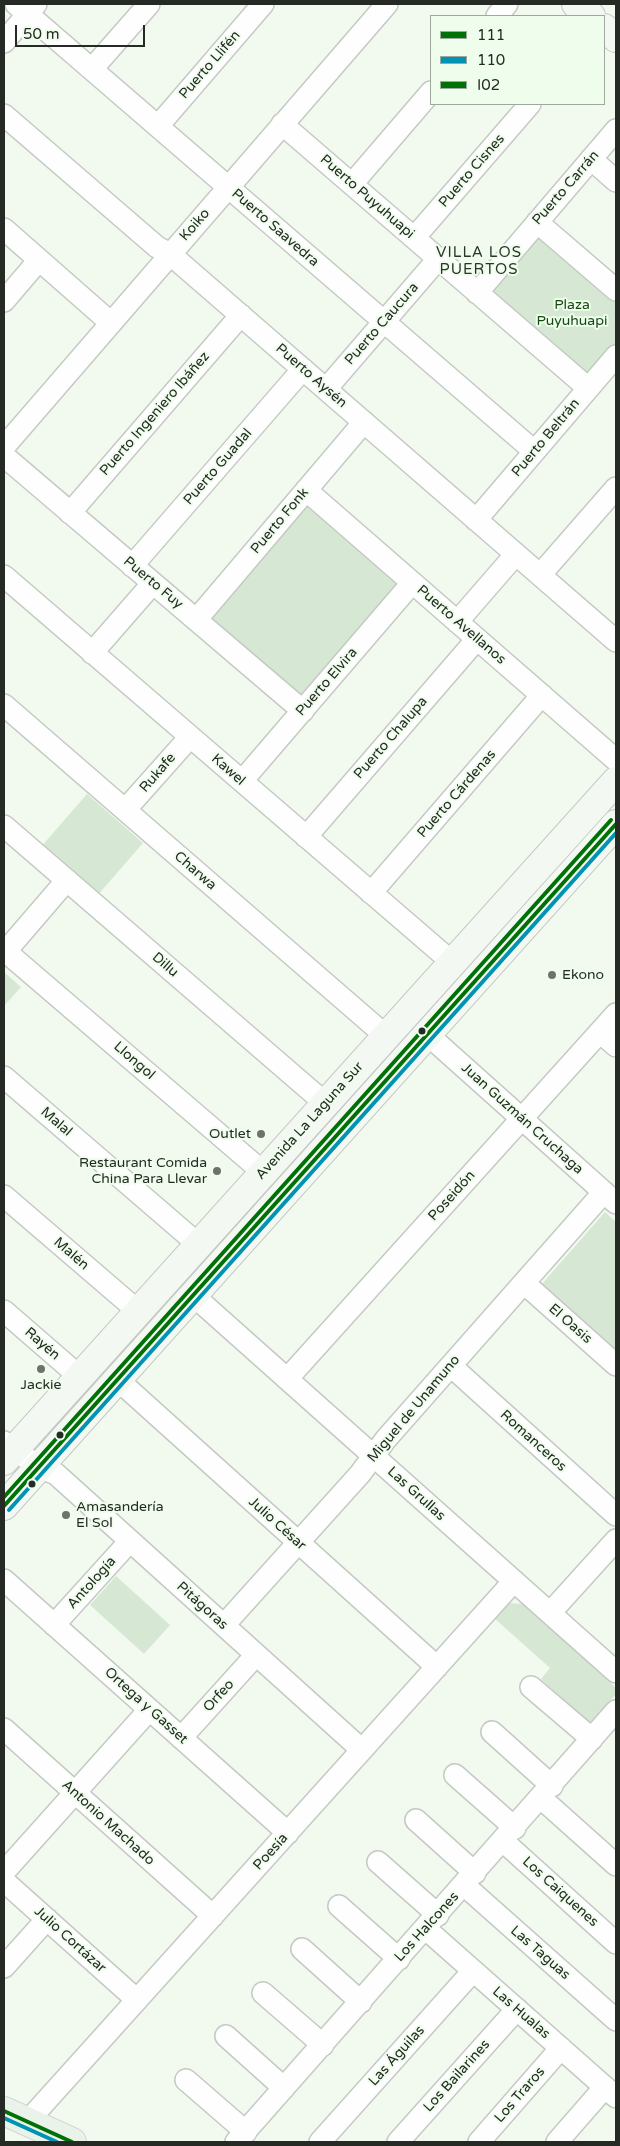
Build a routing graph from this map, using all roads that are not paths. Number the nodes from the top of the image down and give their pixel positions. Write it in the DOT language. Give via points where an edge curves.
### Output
graph roads {
  1 [pos="149,4"];
  2 [pos="263,4"];
  3 [pos="386,4"];
  4 [pos="507,4"];
  5 [pos="576,4"];
  6 [pos="27,7"];
  7 [pos="497,15"];
  8 [pos="590,15"];
  9 [pos="605,29"];
  10 [pos="616,38"];
  11 [pos="4,42"];
  12 [pos="92,69"];
  13 [pos="430,93"];
  14 [pos="529,105"];
  15 [pos="4,115"];
  16 [pos="282,124"];
  17 [pos="158,126"];
  18 [pos="616,130"];
  19 [pos="591,159"];
  20 [pos="616,180"];
  21 [pos="352,184"];
  22 [pos="228,187"];
  23 [pos="537,222"];
  24 [pos="4,230"];
  25 [pos="414,238"];
  26 [pos="170,254"];
  27 [pos="438,259"];
  28 [pos="39,260"];
  29 [pos="616,290"];
  30 [pos="477,292"];
  31 [pos="4,301"];
  32 [pos="241,316"];
  33 [pos="384,322"];
  34 [pos="111,323"];
  35 [pos="616,356"];
  36 [pos="303,369"];
  37 [pos="588,388"];
  38 [pos="326,389"];
  39 [pos="364,422"];
  40 [pos="4,447"];
  41 [pos="534,451"];
  42 [pos="4,456"];
  43 [pos="616,488"];
  44 [pos="306,490"];
  45 [pos="70,513"];
  46 [pos="476,520"];
  47 [pos="516,554"];
  48 [pos="132,566"];
  49 [pos="540,575"];
  50 [pos="4,576"];
  51 [pos="153,583"];
  52 [pos="412,583"];
  53 [pos="196,620"];
  54 [pos="457,622"];
  55 [pos="613,630"];
  56 [pos="477,639"];
  57 [pos="92,652"];
  58 [pos="542,695"];
  59 [pos="4,705"];
  60 [pos="303,711"];
  61 [pos="190,737"];
  62 [pos="616,760"];
  63 [pos="242,781"];
  64 [pos="616,781"];
  65 [pos="125,810"];
  66 [pos="616,824"];
  67 [pos="4,826"];
  68 [pos="306,837"];
  69 [pos="67,880"];
  70 [pos="371,893"];
  71 [pos="5,950"];
  72 [pos="453,963"];
  73 [pos="616,1014"];
  74 [pos="600,1032"];
  75 [pos="427,1034"];
  76 [pos="387,1036"];
  77 [pos="616,1046"];
  78 [pos="4,1077"];
  79 [pos="326,1104"];
  80 [pos="522,1119"];
  81 [pos="264,1173"];
  82 [pos="4,1196"];
  83 [pos="610,1198"];
  84 [pos="199,1245"];
  85 [pos="524,1283"];
  86 [pos="194,1296"];
  87 [pos="4,1311"];
  88 [pos="139,1312"];
  89 [pos="616,1365"];
  90 [pos="450,1366"];
  91 [pos="80,1377"];
  92 [pos="287,1379"];
  93 [pos="118,1380"];
  94 [pos="7,1451"];
  95 [pos="374,1456"];
  96 [pos="39,1467"];
  97 [pos="4,1506"];
  98 [pos="616,1515"];
  99 [pos="616,1540"];
  100 [pos="130,1541"];
  101 [pos="298,1542"];
  102 [pos="4,1580"];
  103 [pos="514,1582"];
  104 [pos="550,1613"];
  105 [pos="54,1624"];
  106 [pos="224,1625"];
  107 [pos="256,1654"];
  108 [pos="437,1667"];
  109 [pos="616,1672"];
  110 [pos="531,1687"];
  111 [pos="150,1710"];
  112 [pos="616,1710"];
  113 [pos="4,1729"];
  114 [pos="492,1732"];
  115 [pos="181,1738"];
  116 [pos="592,1739"];
  117 [pos="362,1750"];
  118 [pos="455,1775"];
  119 [pos="547,1792"];
  120 [pos="75,1793"];
  121 [pos="416,1820"];
  122 [pos="288,1833"];
  123 [pos="509,1834"];
  124 [pos="378,1862"];
  125 [pos="616,1865"];
  126 [pos="4,1872"];
  127 [pos="469,1879"];
  128 [pos="4,1880"];
  129 [pos="339,1906"];
  130 [pos="213,1916"];
  131 [pos="47,1919"];
  132 [pos="432,1922"];
  133 [pos="616,1943"];
  134 [pos="302,1949"];
  135 [pos="398,1959"];
  136 [pos="4,1967"];
  137 [pos="473,1971"];
  138 [pos="263,1993"];
  139 [pos="137,2000"];
  140 [pos="361,2002"];
  141 [pos="517,2009"];
  142 [pos="616,2020"];
  143 [pos="226,2036"];
  144 [pos="323,2045"];
  145 [pos="561,2048"];
  146 [pos="186,2080"];
  147 [pos="284,2088"];
  148 [pos="611,2092"];
  149 [pos="16,2117"];
  150 [pos="241,2137"];
  151 [pos="72,2142"];
  152 [pos="320,2142"];
  153 [pos="398,2142"];
  154 [pos="479,2142"];
  155 [pos="557,2142"];
  1 -- 12 [label="street"];
  2 -- 17 [label="street, Puerto Llifén"];
  3 -- 16 [label="street, Koiko"];
  4 -- 7 [label="street"];
  5 -- 8 [label="street"];
  6 -- 11 [label="street"];
  6 -- 12 [label="street, Puerto Saavedra"];
  9 -- 10 [label="street"];
  12 -- 17 [label="street, Puerto Saavedra"];
  13 -- 21 [label="street"];
  14 -- 25 [label="street, Puerto Cisnes"];
  15 -- 26 [label="street, Puerto Aysén"];
  16 -- 21 [label="street, Puerto Puyuhuapi"];
  16 -- 22 [label="street, Koiko"];
  17 -- 22 [label="street, Puerto Saavedra"];
  18 -- 19 [label="street, Puerto Carrán"];
  19 -- 20 [label="street"];
  19 -- 23 [label="street, Puerto Carrán"];
  21 -- 25 [label="street, Puerto Puyuhuapi"];
  22 -- 26 [label="street, Koiko"];
  22 -- 33 [label="street, Puerto Saavedra"];
  23 -- 29 [label="street"];
  23 -- 30 [label="street, Puerto Carrán"];
  24 -- 28 [label="street"];
  25 -- 27 [label="street, Puerto Puyuhuapi"];
  26 -- 32 [label="street, Puerto Aysén"];
  26 -- 34 [label="street, Koiko"];
  27 -- 30 [label="street, Puerto Puyuhuapi"];
  27 -- 33 [label="street, Puerto Caucura"];
  28 -- 31 [label="street"];
  28 -- 34 [label="street"];
  30 -- 37 [label="street, Puerto Puyuhuapi"];
  32 -- 36 [label="street, Puerto Aysén"];
  32 -- 45 [label="street, Puerto Ingeniero Ibáñez"];
  33 -- 38 [label="street, Puerto Caucura"];
  33 -- 41 [label="street, Puerto Saavedra"];
  34 -- 40 [label="street, Koiko"];
  35 -- 37 [label="street, Puerto Beltrán"];
  36 -- 38 [label="street, Puerto Aysén"];
  36 -- 48 [label="street, Puerto Guadal"];
  37 -- 41 [label="street, Puerto Beltrán"];
  38 -- 39 [label="street, Puerto Aysén"];
  39 -- 44 [label="street, Puerto Fonk"];
  39 -- 46 [label="street, Puerto Aysén"];
  41 -- 46 [label="street, Puerto Beltrán"];
  42 -- 45 [label="street, Puerto Fuy"];
  43 -- 49 [label="street"];
  44 -- 52 [label="street, Puerto Avellanos"];
  44 -- 53 [label="street, Puerto Fonk"];
  45 -- 48 [label="street, Puerto Fuy"];
  46 -- 47 [label="street, Puerto Aysén"];
  47 -- 49 [label="street, Puerto Aysén"];
  47 -- 54 [label="street"];
  48 -- 51 [label="street, Puerto Fuy"];
  49 -- 55 [label="street, Puerto Aysén"];
  50 -- 57 [label="street, Kawel"];
  51 -- 53 [label="street, Puerto Fuy"];
  51 -- 57 [label="street"];
  52 -- 54 [label="street, Puerto Avellanos"];
  52 -- 60 [label="street, Puerto Elvira"];
  53 -- 60 [label="street, Puerto Fuy"];
  54 -- 56 [label="street, Puerto Avellanos"];
  56 -- 58 [label="street, Puerto Avellanos"];
  56 -- 68 [label="street, Puerto Chalupa"];
  57 -- 61 [label="street, Kawel"];
  58 -- 62 [label="street, Puerto Avellanos"];
  58 -- 70 [label="street, Puerto Cárdenas"];
  59 -- 65 [label="street, Charwa"];
  60 -- 63 [label="street, Puerto Elvira"];
  61 -- 63 [label="street, Kawel"];
  61 -- 65 [label="street, Rukafe"];
  63 -- 68 [label="street, Kawel"];
  64 -- 72 [label="street, Avenida La Laguna Sur"];
  65 -- 76 [label="street, Charwa"];
  66 -- 75 [label="street"];
  67 -- 69 [label="street, Dillu"];
  68 -- 70 [label="street, Kawel"];
  69 -- 71 [label="street"];
  69 -- 79 [label="street, Dillu"];
  70 -- 72 [label="street, Kawel"];
  71 -- 81 [label="street, Llongol"];
  72 -- 76 [label="street, Avenida La Laguna Sur"];
  73 -- 74 [label="street, Poseidón"];
  74 -- 77 [label="street"];
  74 -- 80 [label="street, Poseidón"];
  75 -- 80 [label="street, Juan Guzmán Cruchaga"];
  75 -- 86 [label="street"];
  76 -- 79 [label="street, Avenida La Laguna Sur"];
  78 -- 84 [label="street, Malal"];
  79 -- 81 [label="street, Avenida La Laguna Sur"];
  80 -- 83 [label="street, Juan Guzmán Cruchaga"];
  80 -- 92 [label="street, Poseidón"];
  81 -- 84 [label="street, Avenida La Laguna Sur"];
  82 -- 88 [label="street, Malén"];
  83 -- 85 [label="street, Miguel de Unamuno"];
  84 -- 88 [label="street, Avenida La Laguna Sur"];
  85 -- 89 [label="street, El Oasis"];
  85 -- 90 [label="street, Miguel de Unamuno"];
  86 -- 92 [label="street, Las Grullas"];
  86 -- 93 [label="street"];
  87 -- 91 [label="street, Rayén"];
  88 -- 91 [label="street, Avenida La Laguna Sur"];
  90 -- 95 [label="street, Miguel de Unamuno"];
  90 -- 98 [label="street, Romanceros"];
  91 -- 94 [label="street, Avenida La Laguna Sur"];
  92 -- 95 [label="street, Las Grullas"];
  93 -- 96 [label="street"];
  93 -- 101 [label="street, Julio César"];
  94 -- 96 [label="street, Pitágoras"];
  95 -- 101 [label="street, Miguel de Unamuno"];
  95 -- 103 [label="street, Las Grullas"];
  96 -- 97 [label="street"];
  96 -- 100 [label="street, Pitágoras" via="56,1474"];
  99 -- 104 [label="street"];
  100 -- 105 [label="street, Antología"];
  100 -- 106 [label="street, Pitágoras"];
  101 -- 106 [label="street, Miguel de Unamuno"];
  101 -- 108 [label="street, Julio César"];
  102 -- 105 [label="street, Ortega y Gasset"];
  103 -- 104 [label="street, Las Grullas"];
  103 -- 108 [label="street, Poesía"];
  104 -- 109 [label="street, Las Grullas"];
  105 -- 111 [label="street, Ortega y Gasset"];
  106 -- 107 [label="street, Pitágoras"];
  107 -- 115 [label="street, Orfeo"];
  107 -- 117 [label="street, Pitágoras"];
  108 -- 117 [label="street, Poesía"];
  110 -- 116 [label="street"];
  111 -- 115 [label="street, Ortega y Gasset"];
  111 -- 120 [label="street"];
  112 -- 116 [label="street, Los Halcones"];
  113 -- 120 [label="street, Antonio Machado"];
  114 -- 119 [label="street"];
  115 -- 122 [label="street, Ortega y Gasset"];
  116 -- 119 [label="street, Los Halcones"];
  117 -- 122 [label="street, Poesía"];
  118 -- 123 [label="street, Los Caiquenes"];
  119 -- 123 [label="street, Los Halcones"];
  119 -- 125 [label="street"];
  120 -- 126 [label="street"];
  120 -- 130 [label="street, Antonio Machado"];
  121 -- 127 [label="street, Las Taguas"];
  122 -- 130 [label="street, Poesía"];
  123 -- 127 [label="street, Los Halcones"];
  123 -- 133 [label="street, Los Caiquenes"];
  124 -- 132 [label="street, Las Hualas"];
  127 -- 132 [label="street, Los Halcones"];
  127 -- 142 [label="street, Las Taguas"];
  128 -- 131 [label="street, Julio Cortázar"];
  129 -- 135 [label="street"];
  130 -- 139 [label="street, Poesía"];
  131 -- 136 [label="street"];
  131 -- 139 [label="street, Julio Cortázar"];
  132 -- 135 [label="street, Los Halcones"];
  132 -- 137 [label="street, Las Hualas"];
  134 -- 140 [label="street"];
  135 -- 140 [label="street, Los Halcones"];
  137 -- 141 [label="street, Las Hualas"];
  137 -- 152 [label="street, Las Águilas"];
  138 -- 144 [label="street"];
  139 -- 149 [label="street, Poesía"];
  140 -- 144 [label="street, Los Halcones"];
  141 -- 145 [label="street, Las Hualas"];
  141 -- 153 [label="street, Los Bailarines"];
  143 -- 147 [label="street"];
  144 -- 147 [label="street, Los Halcones"];
  145 -- 148 [label="street, Las Hualas"];
  145 -- 154 [label="street, Los Traros"];
  146 -- 150 [label="street"];
  147 -- 150 [label="street, Los Halcones"];
  148 -- 155 [label="street"];
  149 -- 151 [label="main road"];
}
